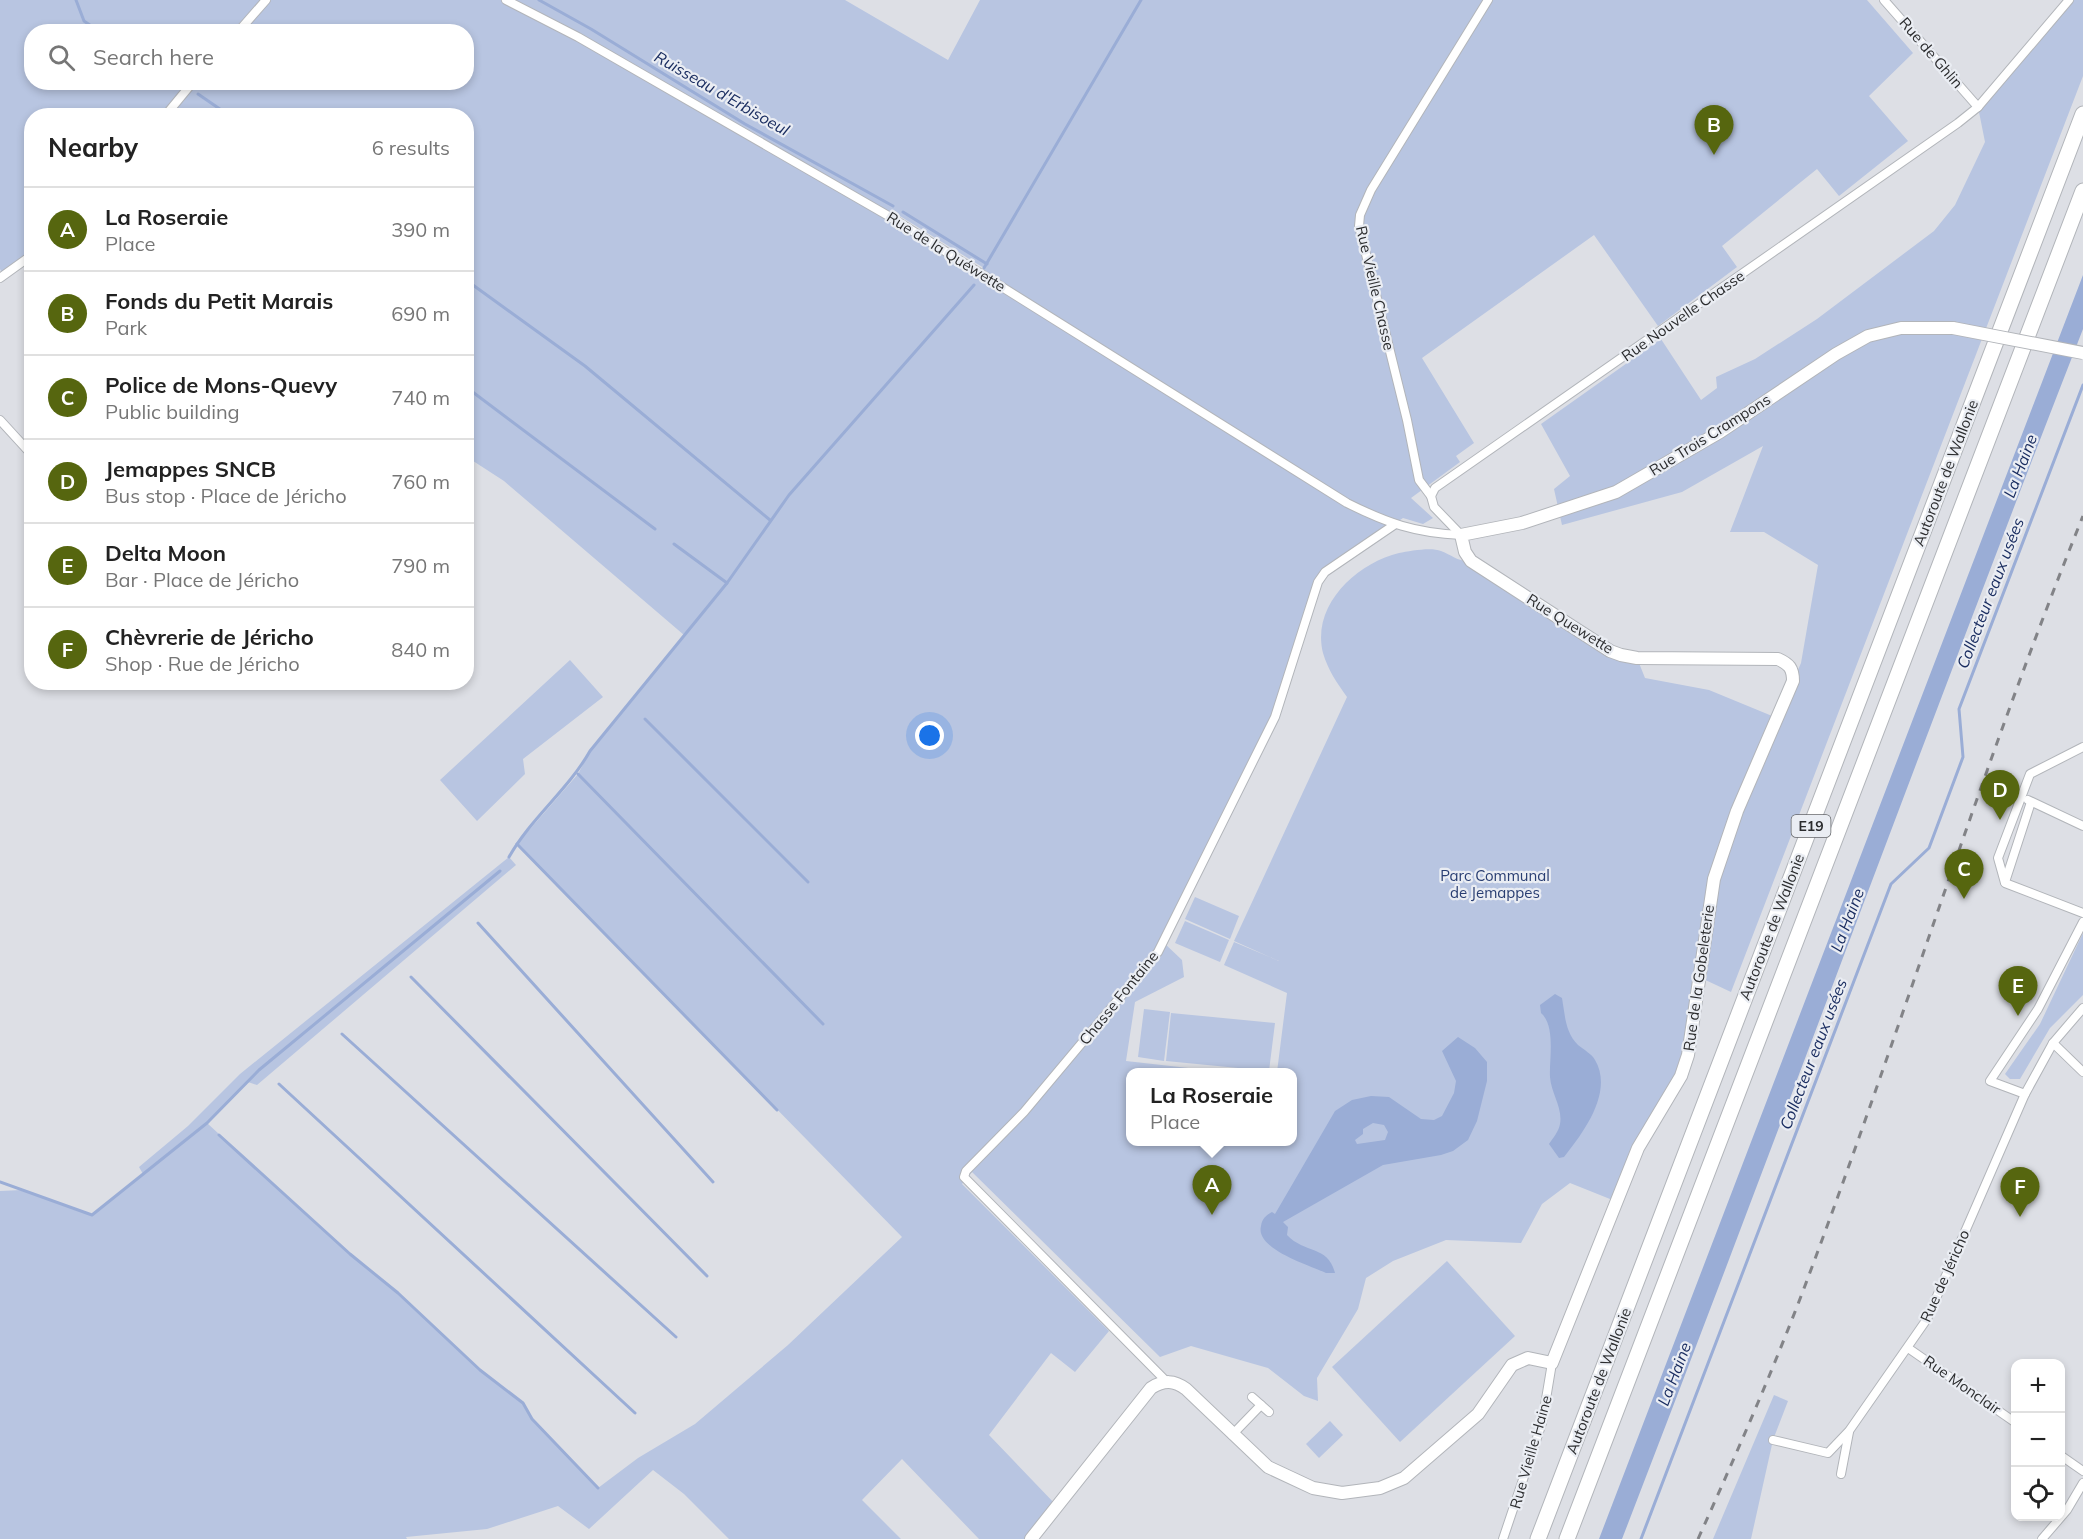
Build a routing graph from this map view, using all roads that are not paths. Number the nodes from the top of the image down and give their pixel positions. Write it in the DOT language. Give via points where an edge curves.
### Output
graph roads {
  1 [pos="266,0"];
  2 [pos="506,0"];
  3 [pos="1488,0"];
  4 [pos="1884,0"];
  5 [pos="2069,0"];
  6 [pos="245,24"];
  7 [pos="186,90"];
  8 [pos="1978,107"];
  9 [pos="172,108"];
  10 [pos="2083,114"];
  11 [pos="2083,190"];
  12 [pos="24,261"];
  13 [pos="0,278"];
  14 [pos="2083,353"];
  15 [pos="0,420"];
  16 [pos="24,446"];
  17 [pos="1431,496"];
  18 [pos="1394,525"];
  19 [pos="1461,535"];
  20 [pos="1778,659"];
  21 [pos="2083,747"];
  22 [pos="2022,798"];
  23 [pos="2031,802"];
  24 [pos="2083,826"];
  25 [pos="2005,883"];
  26 [pos="2083,913"];
  27 [pos="2083,922"];
  28 [pos="2083,1008"];
  29 [pos="2053,1043"];
  30 [pos="2083,1071"];
  31 [pos="2025,1094"];
  32 [pos="1908,1348"];
  33 [pos="1552,1363"];
  34 [pos="1166,1381"];
  35 [pos="1252,1397"];
  36 [pos="1261,1405"];
  37 [pos="1269,1412"];
  38 [pos="2011,1420"];
  39 [pos="1849,1431"];
  40 [pos="1232,1435"];
  41 [pos="1773,1440"];
  42 [pos="2065,1458"];
  43 [pos="2083,1471"];
  44 [pos="1841,1474"];
  45 [pos="2083,1483"];
  46 [pos="1031,1539"];
  47 [pos="1503,1539"];
  48 [pos="1538,1539"];
  49 [pos="1568,1539"];
  50 [pos="2043,1539"];
  1 -- 6 [label="street"];
  2 -- 18 [label="street, Rue de la Quéwette" via="892,218 1323,488"];
  3 -- 17 [label="street, Rue Vieille Chasse" via="1371,190 1360,215 1359,226 1419,480"];
  4 -- 8 [label="street, Rue de Ghlin"];
  5 -- 8 [label="street, Rue Nouvelle Chasse"];
  7 -- 9 [label="street"];
  8 -- 17 [label="street, Rue Nouvelle Chasse" via="1435,488"];
  10 -- 48 [label="highway, Autoroute de Wallonie / E19"];
  11 -- 49 [label="highway, Autoroute de Wallonie / E19"];
  12 -- 13 [label="street"];
  14 -- 19 [label="street, Rue Trois Crampons, bridge" via="1953,328 1900,328 1868,336 1720,432 1616,492 1522,523"];
  15 -- 16 [label="street"];
  17 -- 19 [label="street" via="1434,507"];
  18 -- 19 [label="street, Rue de la Quéwette"];
  18 -- 34 [label="street, Chasse Fontaine" via="1325,572 1318,582 1275,717 1158,952 964,1177"];
  19 -- 20 [label="street, Rue Quewette" via="1470,561 1610,651 1637,658"];
  20 -- 33 [label="street, Rue de la Gobeleterie" via="1791,666 1793,681 1737,811 1714,879 1688,1055 1681,1076 1638,1148"];
  21 -- 22 [label="street" via="2031,774"];
  22 -- 23 [label="street"];
  22 -- 25 [label="street" via="1998,858"];
  23 -- 24 [label="street"];
  23 -- 25 [label="street"];
  25 -- 26 [label="street"];
  27 -- 31 [label="street" via="2038,1009 1990,1081"];
  28 -- 29 [label="street, Rue de Jéricho"];
  29 -- 30 [label="street"];
  29 -- 31 [label="street, Rue de Jéricho"];
  31 -- 32 [label="street, Rue de Jéricho" via="1927,1319"];
  32 -- 38 [label="street, Rue Monclair"];
  32 -- 39 [label="street, Rue de Jéricho"];
  33 -- 40 [label="street" via="1528,1358 1512,1365 1470,1422 1404,1478 1380,1488 1342,1493 1312,1488 1268,1467"];
  33 -- 47 [label="street, Rue Vieille Haine" via="1542,1423"];
  34 -- 40 [label="street" via="1186,1389"];
  34 -- 46 [label="street" via="1151,1388"];
  35 -- 36 [label="street"];
  36 -- 37 [label="street"];
  36 -- 40 [label="street"];
  39 -- 41 [label="street, Rue de Jéricho" via="1828,1453"];
  39 -- 44 [label="street"];
  42 -- 43 [label="street"];
  45 -- 50 [label="street"];
}
